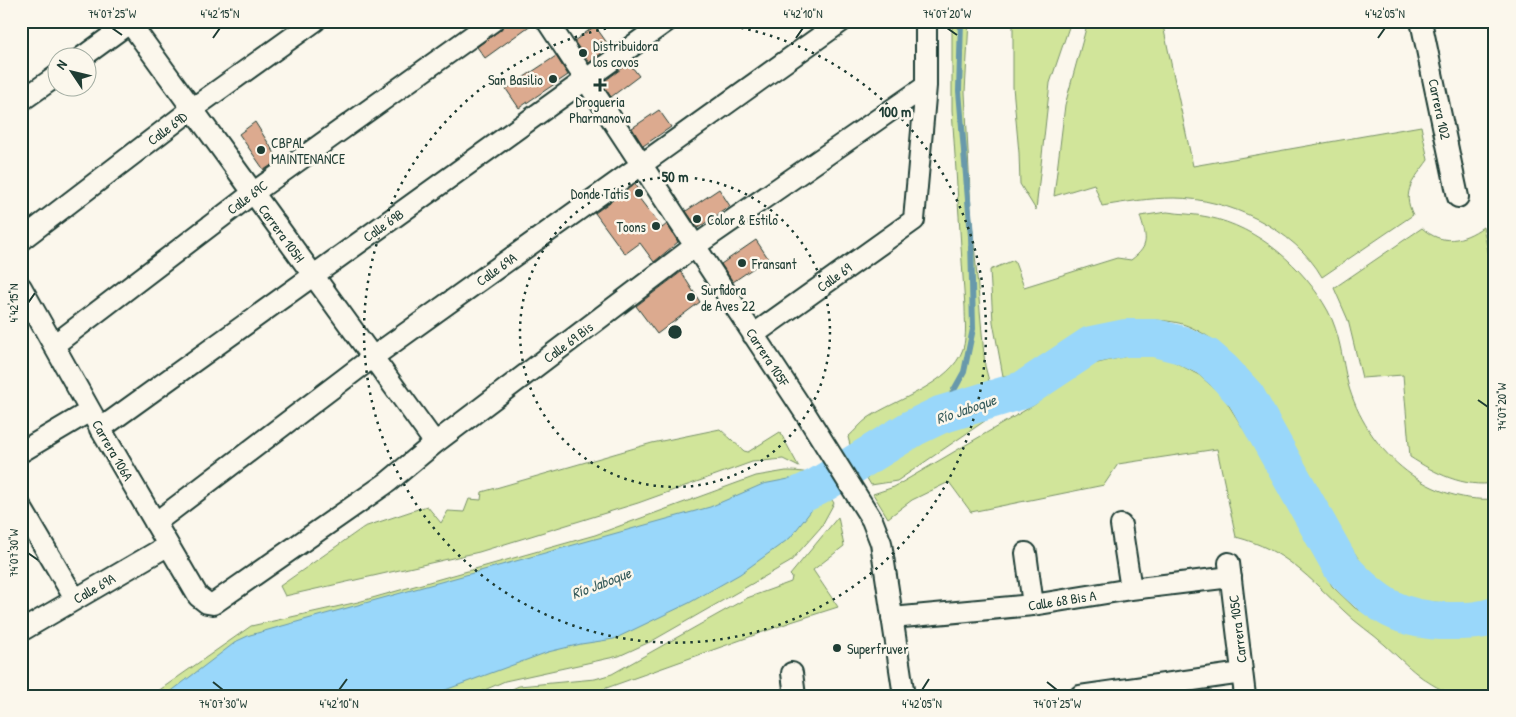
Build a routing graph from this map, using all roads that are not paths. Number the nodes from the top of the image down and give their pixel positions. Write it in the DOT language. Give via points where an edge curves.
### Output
graph roads {
  1 [pos="315,21"];
  2 [pos="493,21"];
  3 [pos="547,21"];
  4 [pos="666,21"];
  5 [pos="842,21"];
  6 [pos="926,21"];
  7 [pos="1421,21"];
  8 [pos="131,22"];
  9 [pos="96,48"];
  10 [pos="586,81"];
  11 [pos="48,82"];
  12 [pos="926,86"];
  13 [pos="21,101"];
  14 [pos="192,109"];
  15 [pos="641,165"];
  16 [pos="253,192"];
  17 [pos="1458,197"];
  18 [pos="21,240"];
  19 [pos="695,246"];
  20 [pos="313,275"];
  21 [pos="21,287"];
  22 [pos="753,335"];
  23 [pos="54,345"];
  24 [pos="373,357"];
  25 [pos="90,411"];
  26 [pos="100,429"];
  27 [pos="435,443"];
  28 [pos="21,452"];
  29 [pos="21,507"];
  30 [pos="155,523"];
  31 [pos="1121,525"];
  32 [pos="168,546"];
  33 [pos="1026,552"];
  34 [pos="1230,570"];
  35 [pos="1131,589"];
  36 [pos="75,599"];
  37 [pos="213,604"];
  38 [pos="1033,605"];
  39 [pos="892,618"];
  40 [pos="21,631"];
  41 [pos="792,673"];
  42 [pos="1242,673"];
  43 [pos="795,696"];
  44 [pos="904,696"];
  45 [pos="1080,696"];
  46 [pos="1245,696"];
  1 -- 14 [label="street, Calle 69D"];
  2 -- 16 [label="street, Calle 69C"];
  3 -- 10 [label="street, Carrera 105F"];
  4 -- 10 [label="street, Calle 69B"];
  5 -- 15 [label="street, Calle 69A"];
  6 -- 12 [label="street"];
  7 -- 17 [label="street, Carrera 102"];
  8 -- 9 [label="street"];
  8 -- 14 [label="street, Carrera 105H"];
  10 -- 15 [label="street, Carrera 105F"];
  10 -- 20 [label="street, Calle 69B"];
  11 -- 13 [label="street"];
  12 -- 19 [label="street, Calle 69 Bis"];
  12 -- 22 [label="street, Calle 69" via="914,220"];
  14 -- 16 [label="street, Carrera 105H"];
  14 -- 18 [label="street, Calle 69D"];
  15 -- 19 [label="street, Carrera 105F"];
  15 -- 24 [label="street, Calle 69A"];
  16 -- 20 [label="street, Carrera 105H"];
  16 -- 23 [label="street, Calle 69C"];
  19 -- 22 [label="street, Carrera 105F"];
  19 -- 27 [label="street, Calle 69 Bis"];
  20 -- 24 [label="street, Carrera 105H"];
  20 -- 26 [label="street, Calle 69B"];
  21 -- 23 [label="street, Carrera 106A"];
  22 -- 39 [label="street, Carrera 105F" via="872,520 881,542"];
  23 -- 25 [label="street, Carrera 106A"];
  24 -- 27 [label="street, Carrera 105H"];
  24 -- 30 [label="street, Calle 69A"];
  25 -- 26 [label="street, Carrera 106A"];
  25 -- 28 [label="street"];
  26 -- 30 [label="street, Carrera 106A"];
  27 -- 37 [label="street, Calle 69 Bis" via="388,482"];
  29 -- 36 [label="street"];
  30 -- 32 [label="street, Carrera 106A"];
  31 -- 35 [label="street"];
  32 -- 36 [label="street, Calle 69A"];
  32 -- 37 [label="street, Carrera 106A" via="198,596"];
  33 -- 38 [label="street"];
  34 -- 35 [label="street, Calle 68 Bis A"];
  34 -- 42 [label="street, Carrera 105C"];
  35 -- 38 [label="street, Calle 68 Bis A"];
  36 -- 40 [label="street, Calle 69A"];
  38 -- 39 [label="street, Calle 68 Bis A"];
  39 -- 44 [label="street, Carrera 105F"];
  41 -- 43 [label="street"];
  42 -- 45 [label="street"];
  42 -- 46 [label="street, Carrera 105C"];
}
